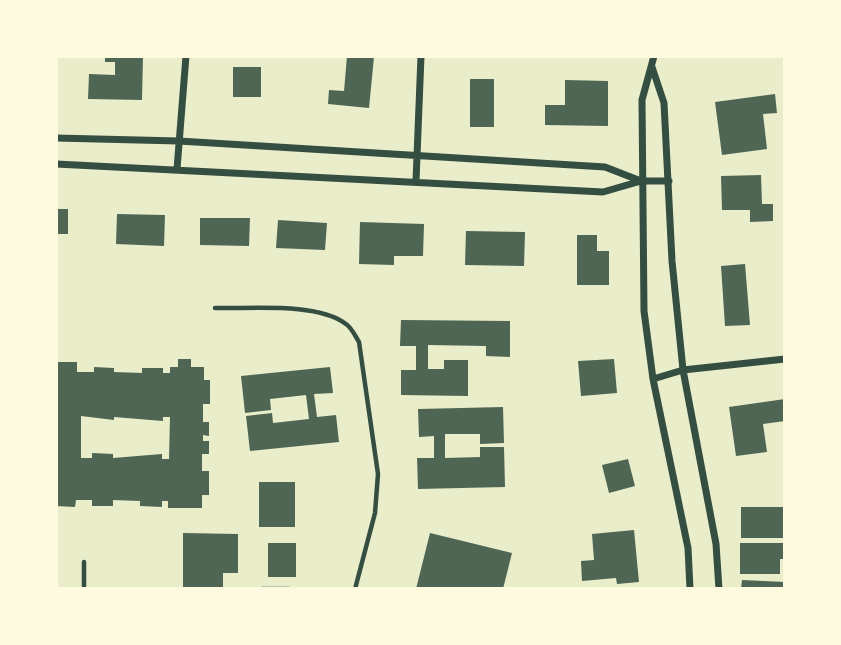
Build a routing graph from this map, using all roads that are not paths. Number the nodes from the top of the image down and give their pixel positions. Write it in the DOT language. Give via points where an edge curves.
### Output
graph roads {
  1 [pos="186,56"];
  2 [pos="421,56"];
  3 [pos="654,56"];
  4 [pos="652,66"];
  5 [pos="56,138"];
  6 [pos="179,141"];
  7 [pos="416,155"];
  8 [pos="56,164"];
  9 [pos="177,169"];
  10 [pos="416,181"];
  11 [pos="641,181"];
  12 [pos="669,181"];
  13 [pos="215,308"];
  14 [pos="785,359"];
  15 [pos="683,370"];
  16 [pos="653,379"];
  17 [pos="84,562"];
  18 [pos="84,589"];
  19 [pos="262,589"];
  20 [pos="289,589"];
  21 [pos="355,589"];
  22 [pos="690,589"];
  23 [pos="719,589"];
  1 -- 6 [label="street"];
  2 -- 7 [label="street"];
  3 -- 4 [label="street"];
  4 -- 11 [label="street" via="642,100"];
  4 -- 12 [label="street" via="664,103"];
  5 -- 6 [label="street"];
  6 -- 7 [label="street"];
  6 -- 9 [label="street"];
  7 -- 10 [label="street"];
  7 -- 11 [label="street" via="605,167"];
  8 -- 9 [label="street"];
  9 -- 10 [label="street"];
  10 -- 11 [label="street" via="603,192"];
  11 -- 12 [label="street"];
  11 -- 16 [label="street" via="644,311"];
  12 -- 15 [label="street" via="671,261"];
  13 -- 21 [label="lane" via="332,315 349,326 359,342 378,474 375,513"];
  14 -- 15 [label="street"];
  15 -- 16 [label="street"];
  15 -- 23 [label="street" via="716,544"];
  16 -- 22 [label="street" via="684,524"];
  17 -- 18 [label="lane"];
  19 -- 20 [label="lane"];
}
